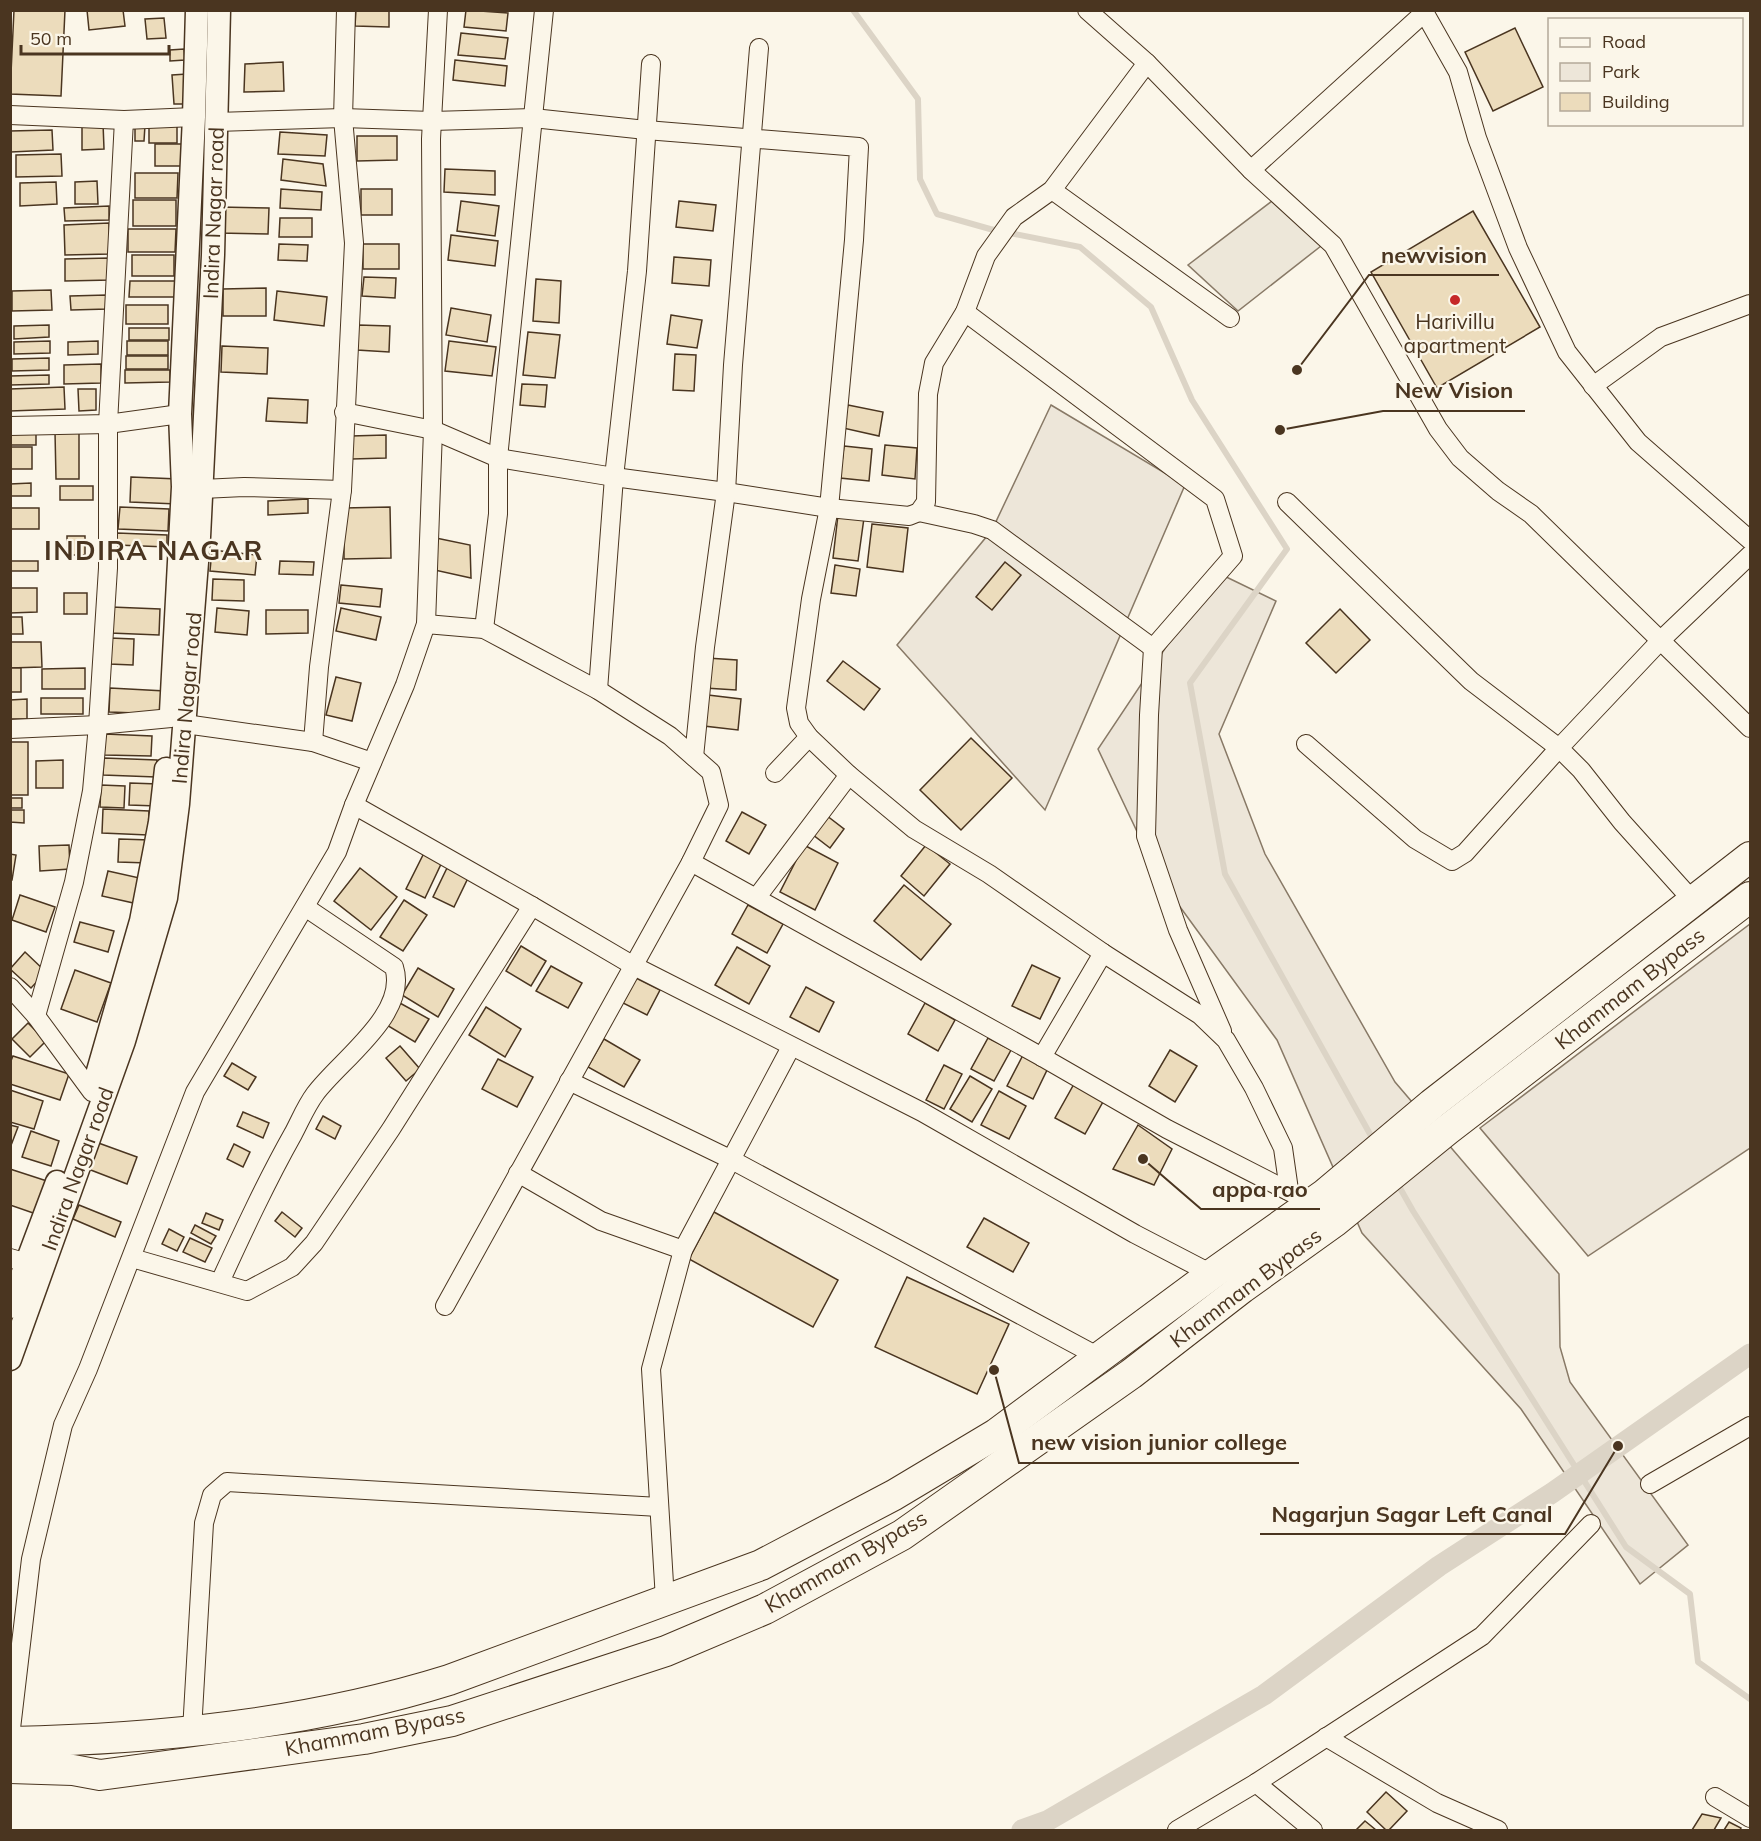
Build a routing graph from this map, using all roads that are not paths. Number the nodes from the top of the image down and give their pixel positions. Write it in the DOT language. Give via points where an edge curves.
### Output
graph roads {
  1 [pos="197,10"];
  2 [pos="219,10"];
  3 [pos="346,10"];
  4 [pos="438,10"];
  5 [pos="544,10"];
  6 [pos="1087,10"];
  7 [pos="1424,12"];
  8 [pos="759,48"];
  9 [pos="1147,63"];
  10 [pos="651,64"];
  11 [pos="10,115"];
  12 [pos="194,117"];
  13 [pos="343,118"];
  14 [pos="533,118"];
  15 [pos="124,120"];
  16 [pos="432,121"];
  17 [pos="216,122"];
  18 [pos="646,129"];
  19 [pos="752,138"];
  20 [pos="1251,170"];
  21 [pos="1052,190"];
  22 [pos="1750,304"];
  23 [pos="964,312"];
  24 [pos="1230,318"];
  25 [pos="1593,386"];
  26 [pos="344,412"];
  27 [pos="180,414"];
  28 [pos="108,424"];
  29 [pos="10,426"];
  30 [pos="433,430"];
  31 [pos="498,458"];
  32 [pos="614,477"];
  33 [pos="202,489"];
  34 [pos="342,490"];
  35 [pos="726,492"];
  36 [pos="1287,502"];
  37 [pos="829,508"];
  38 [pos="919,512"];
  39 [pos="1750,540"];
  40 [pos="1750,555"];
  41 [pos="426,624"];
  42 [pos="484,629"];
  43 [pos="1661,640"];
  44 [pos="1153,648"];
  45 [pos="598,690"];
  46 [pos="178,721"];
  47 [pos="98,725"];
  48 [pos="1750,728"];
  49 [pos="10,729"];
  50 [pos="808,737"];
  51 [pos="313,742"];
  52 [pos="1306,744"];
  53 [pos="1559,748"];
  54 [pos="694,757"];
  55 [pos="372,762"];
  56 [pos="775,773"];
  57 [pos="849,775"];
  58 [pos="354,805"];
  59 [pos="1750,857"];
  60 [pos="691,862"];
  61 [pos="757,897"];
  62 [pos="1750,897"];
  63 [pos="1693,901"];
  64 [pos="532,906"];
  65 [pos="305,907"];
  66 [pos="1103,953"];
  67 [pos="634,966"];
  68 [pos="10,987"];
  69 [pos="36,1016"];
  70 [pos="1226,1040"];
  71 [pos="791,1047"];
  72 [pos="1042,1057"];
  73 [pos="569,1081"];
  74 [pos="92,1092"];
  75 [pos="730,1159"];
  76 [pos="518,1173"];
  77 [pos="1317,1200"];
  78 [pos="683,1250"];
  79 [pos="132,1258"];
  80 [pos="19,1260"];
  81 [pos="1212,1274"];
  82 [pos="220,1282"];
  83 [pos="445,1306"];
  84 [pos="10,1307"];
  85 [pos="1099,1357"];
  86 [pos="10,1359"];
  87 [pos="1750,1426"];
  88 [pos="1650,1484"];
  89 [pos="659,1508"];
  90 [pos="1591,1524"];
  91 [pos="665,1600"];
  92 [pos="192,1731"];
  93 [pos="10,1737"];
  94 [pos="1326,1737"];
  95 [pos="10,1742"];
  96 [pos="10,1768"];
  97 [pos="1256,1783"];
  98 [pos="1715,1797"];
  99 [pos="1750,1818"];
  100 [pos="1177,1830"];
  101 [pos="1313,1830"];
  102 [pos="1498,1830"];
  1 -- 12 [label="street, Indira Nagar road"];
  2 -- 17 [label="street, Indira Nagar road"];
  3 -- 13 [label="street"];
  4 -- 16 [label="street"];
  5 -- 14 [label="street"];
  6 -- 9 [label="street"];
  7 -- 20 [label="street"];
  7 -- 25 [label="street" via="1458,72 1477,138 1518,248 1567,352"];
  8 -- 19 [label="street"];
  9 -- 20 [label="street"];
  9 -- 21 [label="street"];
  10 -- 18 [label="street"];
  11 -- 15 [label="street"];
  12 -- 15 [label="street"];
  12 -- 27 [label="street, Indira Nagar road"];
  13 -- 16 [label="street"];
  13 -- 17 [label="street"];
  13 -- 26 [label="street" via="354,243"];
  14 -- 16 [label="street"];
  14 -- 18 [label="street"];
  14 -- 31 [label="street"];
  15 -- 28 [label="street"];
  16 -- 30 [label="street"];
  17 -- 33 [label="street, Indira Nagar road"];
  18 -- 19 [label="street"];
  18 -- 32 [label="street" via="637,271"];
  19 -- 35 [label="street"];
  19 -- 37 [label="street" via="859,147"];
  20 -- 43 [label="street" via="1333,245 1438,429 1460,458 1531,514"];
  21 -- 23 [label="street" via="1014,217 986,255"];
  21 -- 24 [label="street"];
  22 -- 25 [label="street" via="1661,337"];
  23 -- 38 [label="street" via="934,363 928,394 926,502"];
  23 -- 44 [label="street" via="1215,499 1233,556"];
  25 -- 39 [label="street" via="1638,442"];
  26 -- 30 [label="street"];
  26 -- 34 [label="street"];
  27 -- 28 [label="street"];
  27 -- 46 [label="street, Indira Nagar road" via="183,488"];
  28 -- 29 [label="street"];
  28 -- 47 [label="street" via="108,568"];
  30 -- 31 [label="street"];
  30 -- 41 [label="street"];
  31 -- 32 [label="street"];
  31 -- 42 [label="street" via="498,514"];
  32 -- 35 [label="street"];
  32 -- 45 [label="street"];
  33 -- 34 [label="street"];
  33 -- 46 [label="street, Indira Nagar road"];
  34 -- 51 [label="street"];
  35 -- 37 [label="street"];
  35 -- 54 [label="street"];
  36 -- 53 [label="street" via="1471,681"];
  37 -- 38 [label="street" via="909,516"];
  37 -- 50 [label="street" via="796,708"];
  38 -- 44 [label="street" via="992,530"];
  40 -- 43 [label="street"];
  41 -- 42 [label="street"];
  41 -- 55 [label="street"];
  42 -- 45 [label="street"];
  43 -- 48 [label="street"];
  43 -- 53 [label="street"];
  44 -- 70 [label="street" via="1146,836 1178,930"];
  45 -- 54 [label="street" via="670,736"];
  46 -- 47 [label="street"];
  46 -- 51 [label="street"];
  46 -- 74 [label="street, Indira Nagar road" via="141,921"];
  46 -- 86 [label="street, Indira Nagar road" via="178,804 166,898 124,1041"];
  47 -- 49 [label="street"];
  47 -- 69 [label="street" via="92,792 74,882"];
  50 -- 56 [label="street"];
  50 -- 57 [label="street"];
  51 -- 55 [label="street"];
  52 -- 53 [label="street" via="1415,839 1452,861 1466,853"];
  53 -- 63 [label="street"];
  54 -- 60 [label="street" via="711,772 719,805"];
  55 -- 58 [label="street"];
  57 -- 61 [label="street"];
  57 -- 66 [label="street" via="914,829"];
  58 -- 64 [label="street"];
  58 -- 65 [label="street" via="337,852"];
  59 -- 63 [label="highway, Khammam Bypass"];
  60 -- 61 [label="street"];
  60 -- 67 [label="street"];
  61 -- 72 [label="street"];
  62 -- 77 [label="highway, Khammam Bypass" via="1447,1130"];
  63 -- 77 [label="highway, Khammam Bypass" via="1432,1104"];
  64 -- 67 [label="street"];
  64 -- 82 [label="street" via="314,1243 292,1267 247,1291"];
  65 -- 79 [label="street" via="195,1092"];
  65 -- 82 [label="street" via="394,968 398,978 395,994 371,1034 315,1094 275,1166"];
  66 -- 70 [label="street" via="1200,1015"];
  66 -- 72 [label="street"];
  67 -- 71 [label="street"];
  67 -- 73 [label="street"];
  68 -- 69 [label="street"];
  69 -- 74 [label="street"];
  70 -- 77 [label="street" via="1283,1148"];
  71 -- 75 [label="street"];
  71 -- 81 [label="street" via="922,1112"];
  72 -- 77 [label="street" via="1167,1129"];
  73 -- 75 [label="street"];
  73 -- 76 [label="street"];
  74 -- 80 [label="street, Indira Nagar road"];
  75 -- 78 [label="street"];
  75 -- 85 [label="street"];
  76 -- 78 [label="street" via="601,1221"];
  76 -- 83 [label="street"];
  77 -- 81 [label="highway, Khammam Bypass"];
  77 -- 96 [label="highway, Khammam Bypass" via="1242,1288 1121,1381 902,1535 765,1609 666,1651 452,1721 364,1739 100,1775"];
  78 -- 89 [label="street" via="651,1369"];
  79 -- 82 [label="street"];
  79 -- 93 [label="street" via="63,1425 30,1559"];
  80 -- 84 [label="street, Indira Nagar road"];
  81 -- 85 [label="highway, Khammam Bypass"];
  85 -- 91 [label="highway, Khammam Bypass" via="996,1434 894,1495 762,1565"];
  87 -- 88 [label="street"];
  89 -- 91 [label="street"];
  89 -- 92 [label="street" via="227,1482 212,1495 204,1523"];
  90 -- 94 [label="street" via="1482,1636"];
  91 -- 92 [label="highway, Khammam Bypass" via="399,1695 334,1710"];
  92 -- 95 [label="highway, Khammam Bypass"];
  94 -- 97 [label="street"];
  94 -- 102 [label="street" via="1437,1803"];
  97 -- 100 [label="street"];
  97 -- 101 [label="street"];
  98 -- 99 [label="street"];
}
